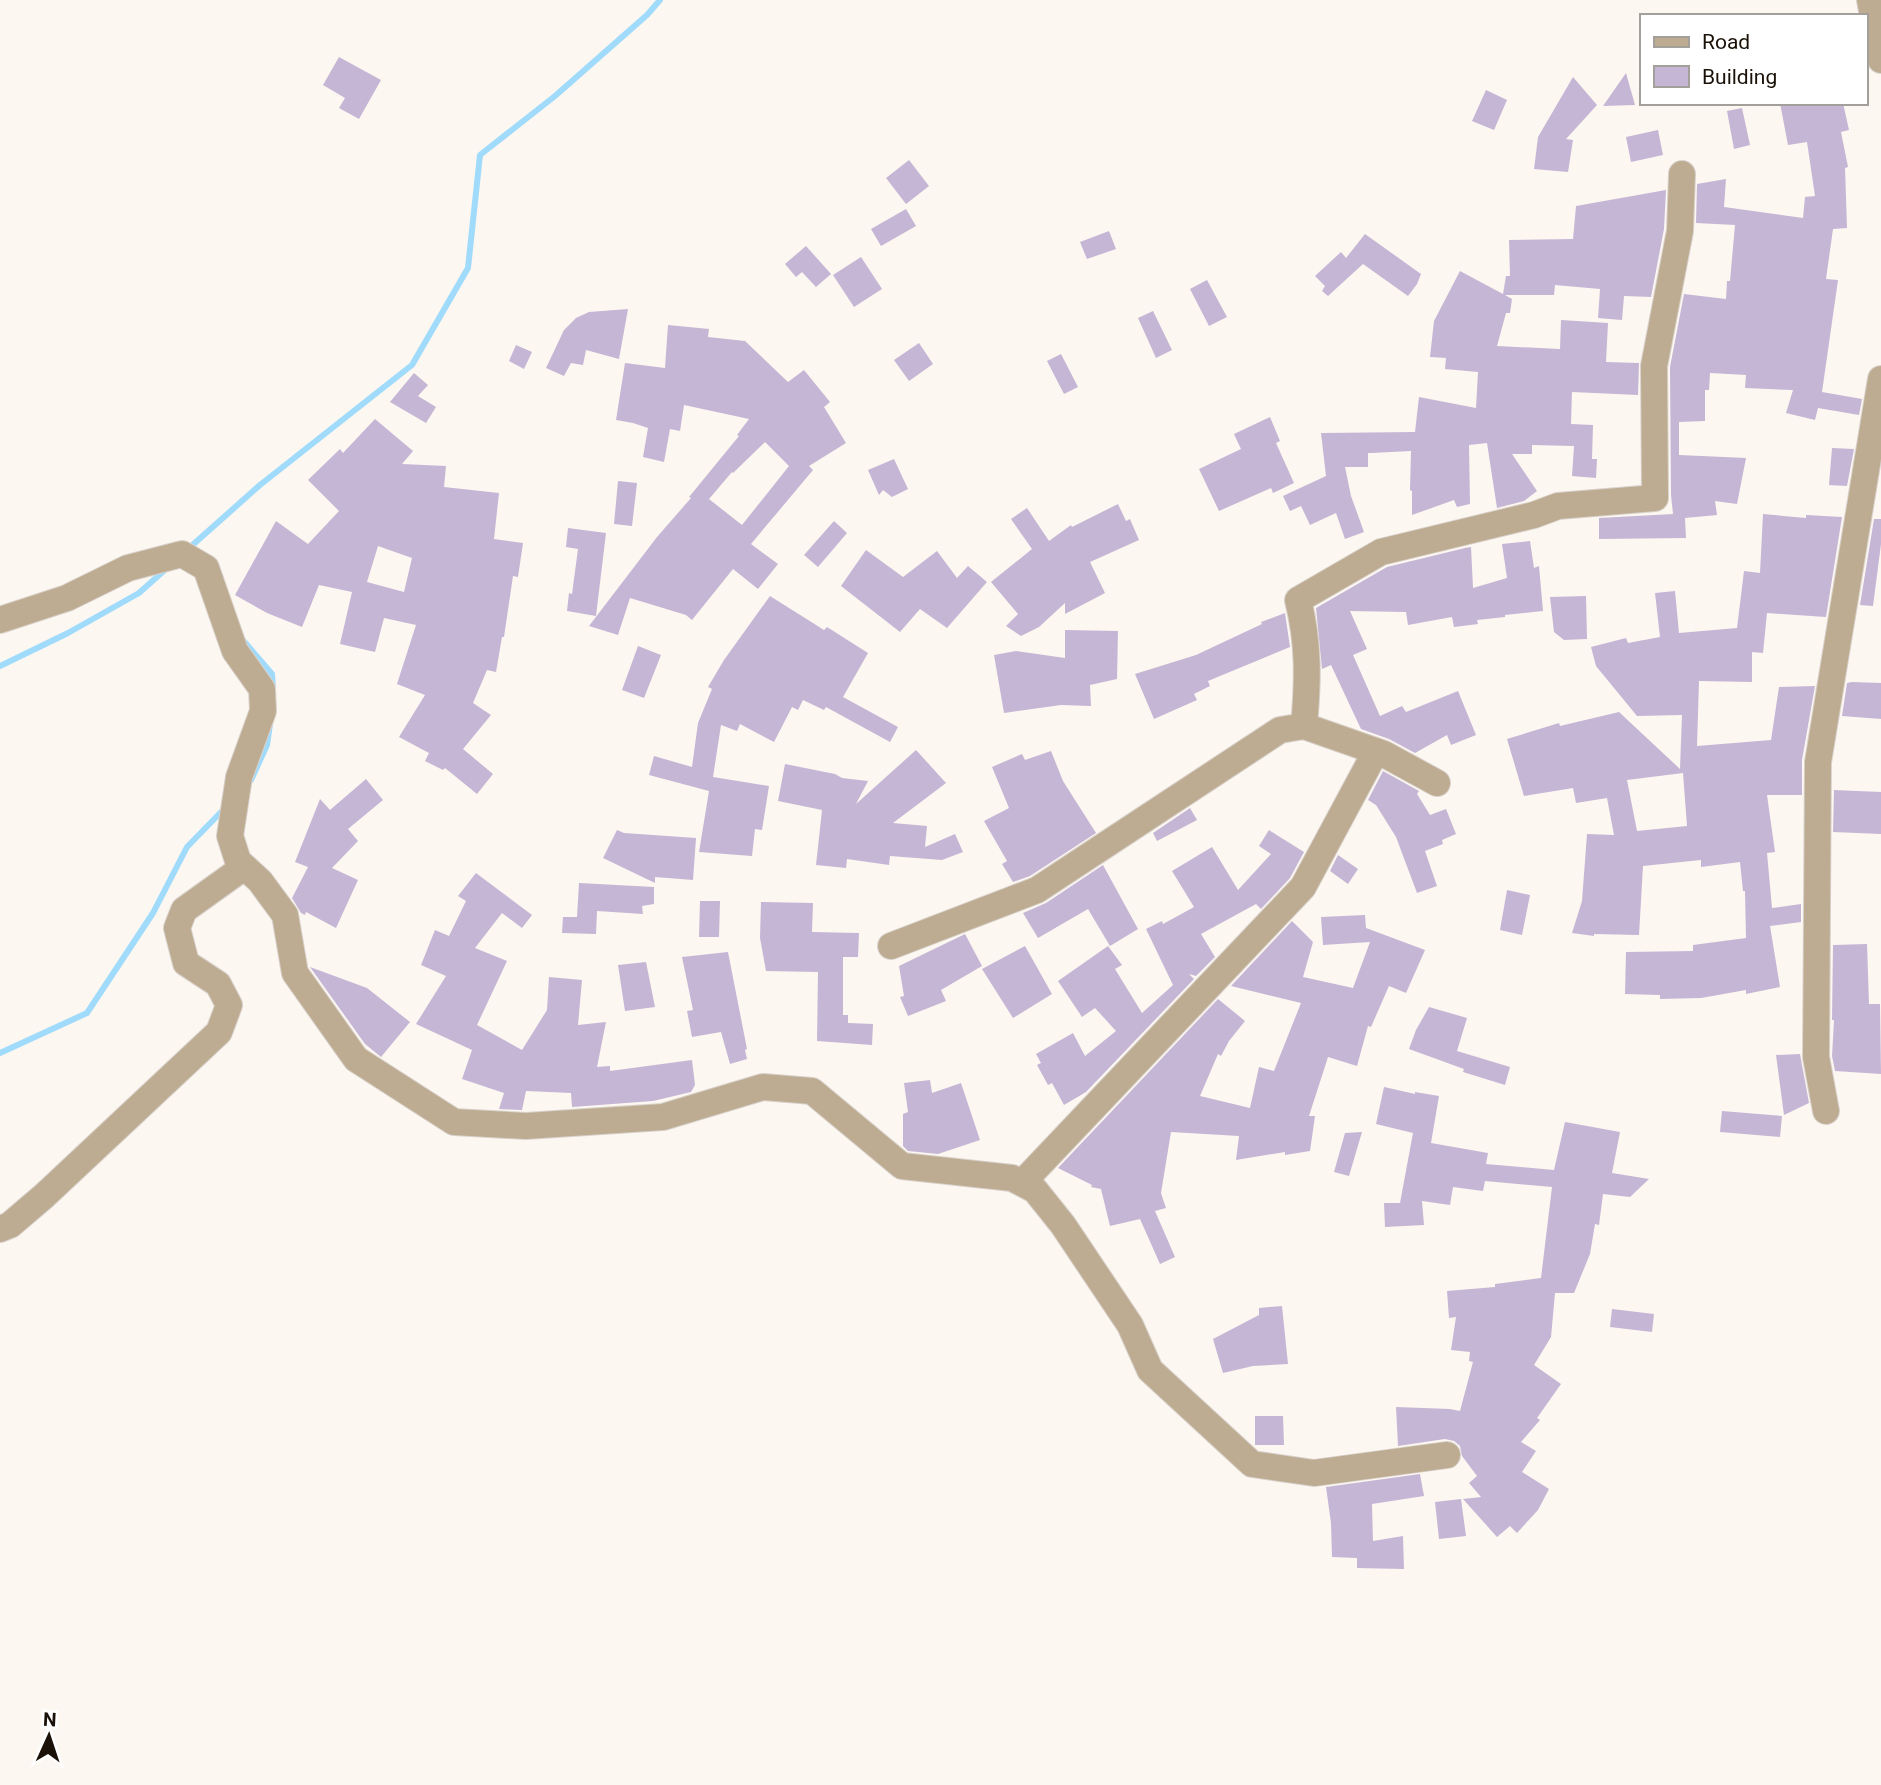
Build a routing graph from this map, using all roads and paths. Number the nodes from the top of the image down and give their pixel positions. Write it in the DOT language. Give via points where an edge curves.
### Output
graph roads {
  1 [pos="1870,0"];
  2 [pos="1881,60"];
  3 [pos="1682,174"];
  4 [pos="1881,379"];
  5 [pos="0,620"];
  6 [pos="1304,726"];
  7 [pos="1376,751"];
  8 [pos="1437,783"];
  9 [pos="244,867"];
  10 [pos="891,946"];
  11 [pos="1826,1111"];
  12 [pos="1022,1183"];
  13 [pos="0,1229"];
  14 [pos="1447,1455"];
  1 -- 2 [label="street"];
  3 -- 6 [label="street" via="1680,231 1654,366 1655,498 1558,506 1381,552 1298,600 1306,631"];
  4 -- 11 [label="street" via="1818,762 1816,1057"];
  5 -- 9 [label="street" via="67,598 128,569 182,554 206,568 235,651 262,690 263,711 239,777 230,836"];
  6 -- 7 [label="street"];
  6 -- 10 [label="street" via="1280,730 1037,890"];
  7 -- 8 [label="street"];
  7 -- 12 [label="street" via="1303,887"];
  9 -- 12 [label="street" via="285,915 295,973 356,1059 454,1122 526,1126 663,1117 763,1087 812,1091 902,1166 1012,1178"];
  9 -- 13 [label="street" via="184,910 177,928 186,963 218,984 229,1005 219,1032 44,1196"];
  12 -- 14 [label="street" via="1035,1190 1063,1225 1130,1325 1150,1370 1252,1464 1314,1473"];
}
